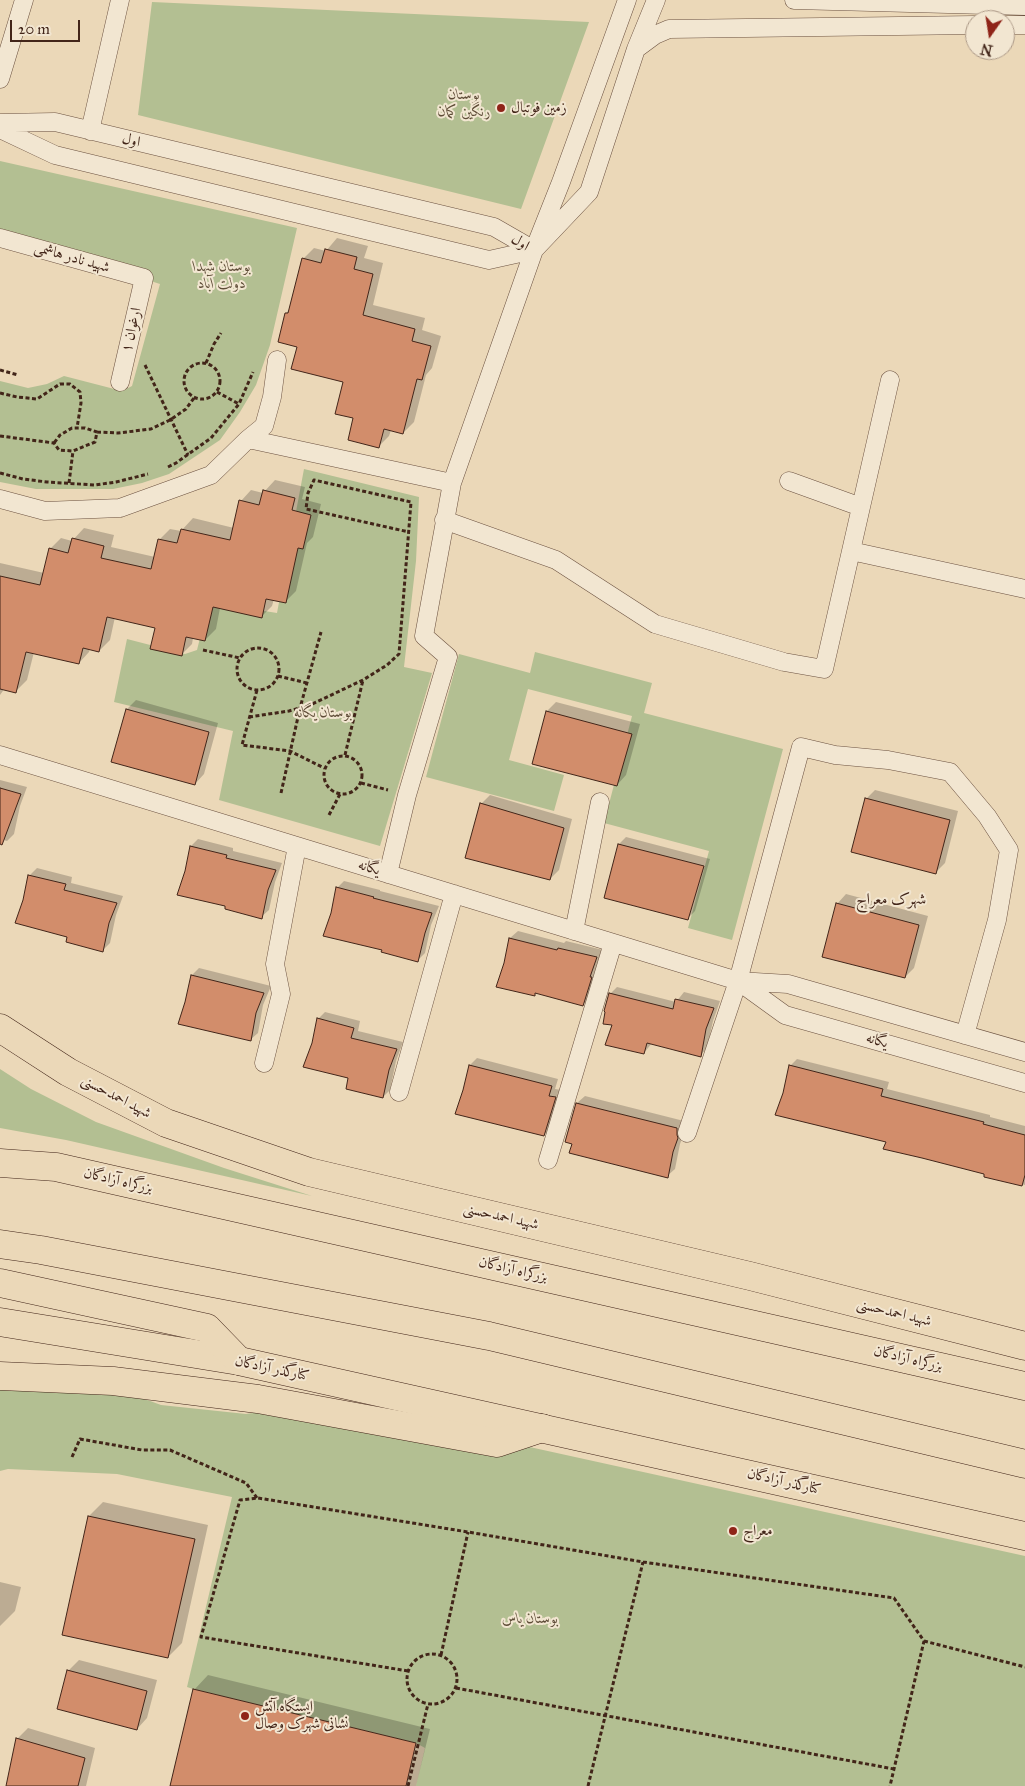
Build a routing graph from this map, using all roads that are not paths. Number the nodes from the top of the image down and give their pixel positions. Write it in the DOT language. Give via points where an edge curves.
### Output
graph roads {
  1 [pos="24,0"];
  2 [pos="120,0"];
  3 [pos="627,0"];
  4 [pos="656,0"];
  5 [pos="794,0"];
  6 [pos="1025,6"];
  7 [pos="965,25"];
  8 [pos="636,49"];
  9 [pos="0,79"];
  10 [pos="0,123"];
  11 [pos="0,129"];
  12 [pos="90,131"];
  13 [pos="0,238"];
  14 [pos="534,250"];
  15 [pos="144,278"];
  16 [pos="277,360"];
  17 [pos="890,380"];
  18 [pos="120,382"];
  19 [pos="248,439"];
  20 [pos="789,481"];
  21 [pos="452,482"];
  22 [pos="0,500"];
  23 [pos="861,507"];
  24 [pos="444,520"];
  25 [pos="851,551"];
  26 [pos="1025,589"];
  27 [pos="0,755"];
  28 [pos="600,802"];
  29 [pos="297,846"];
  30 [pos="388,874"];
  31 [pos="454,894"];
  32 [pos="574,931"];
  33 [pos="613,943"];
  34 [pos="738,981"];
  35 [pos="0,1028"];
  36 [pos="965,1035"];
  37 [pos="1025,1052"];
  38 [pos="264,1063"];
  39 [pos="1025,1082"];
  40 [pos="399,1092"];
  41 [pos="687,1133"];
  42 [pos="548,1160"];
  43 [pos="0,1163"];
  44 [pos="0,1244"];
  45 [pos="0,1283"];
  46 [pos="0,1322"];
  47 [pos="1025,1346"];
  48 [pos="239,1361"];
  49 [pos="0,1376"];
  50 [pos="1025,1386"];
  51 [pos="542,1428"];
  52 [pos="1025,1464"];
  53 [pos="1025,1536"];
  1 -- 9 [label="street"];
  2 -- 12 [label="street"];
  3 -- 14 [label="street"];
  4 -- 8 [label="street"];
  5 -- 6 [label="street"];
  7 -- 8 [label="street" via="669,29"];
  8 -- 14 [label="street" via="589,192"];
  10 -- 12 [label="street, اول" via="55,122"];
  11 -- 14 [label="street, اول" via="55,155 480,258 489,260"];
  12 -- 14 [label="street, اول" via="494,227"];
  13 -- 15 [label="street, شهید نادر هاشمی"];
  14 -- 21 [label="street"];
  15 -- 18 [label="street, ارغوان ۱"];
  16 -- 19 [label="street" via="264,426"];
  17 -- 23 [label="street"];
  19 -- 21 [label="street"];
  19 -- 22 [label="street" via="211,475 120,508 45,511"];
  20 -- 23 [label="street"];
  21 -- 24 [label="street"];
  23 -- 25 [label="street"];
  24 -- 25 [label="street" via="556,560 655,624 784,662 824,668"];
  24 -- 30 [label="street" via="424,636 448,657 407,795"];
  25 -- 26 [label="street"];
  27 -- 29 [label="street, یگانه"];
  28 -- 32 [label="street"];
  29 -- 30 [label="street, یگانه"];
  29 -- 38 [label="street" via="275,964 281,994"];
  30 -- 31 [label="street, یگانه"];
  31 -- 32 [label="street, یگانه"];
  31 -- 40 [label="street"];
  32 -- 33 [label="street, یگانه"];
  33 -- 34 [label="street, یگانه"];
  33 -- 42 [label="street"];
  34 -- 36 [label="street, یگانه" via="788,984"];
  34 -- 36 [label="street" via="801,747 950,772 987,816 1009,850 997,920"];
  34 -- 39 [label="street, یگانه" via="785,1015"];
  34 -- 41 [label="street"];
  35 -- 47 [label="main road, شهید احمدحسنی" via="68,1072 166,1123 309,1172 750,1276"];
  36 -- 37 [label="street, یگانه"];
  43 -- 50 [label="main road, بزرگراه آزادگان" via="56,1167"];
  44 -- 52 [label="main road" via="489,1336"];
  45 -- 48 [label="main road" via="207,1328"];
  46 -- 48 [label="main road, کنارگذر آزادگان"];
  48 -- 51 [label="main road, کنارگذر آزادگان"];
  49 -- 51 [label="main road, کنارگذر آزادگان" via="113,1380 258,1398 497,1443"];
  51 -- 53 [label="main road, کنارگذر آزادگان"];
}
